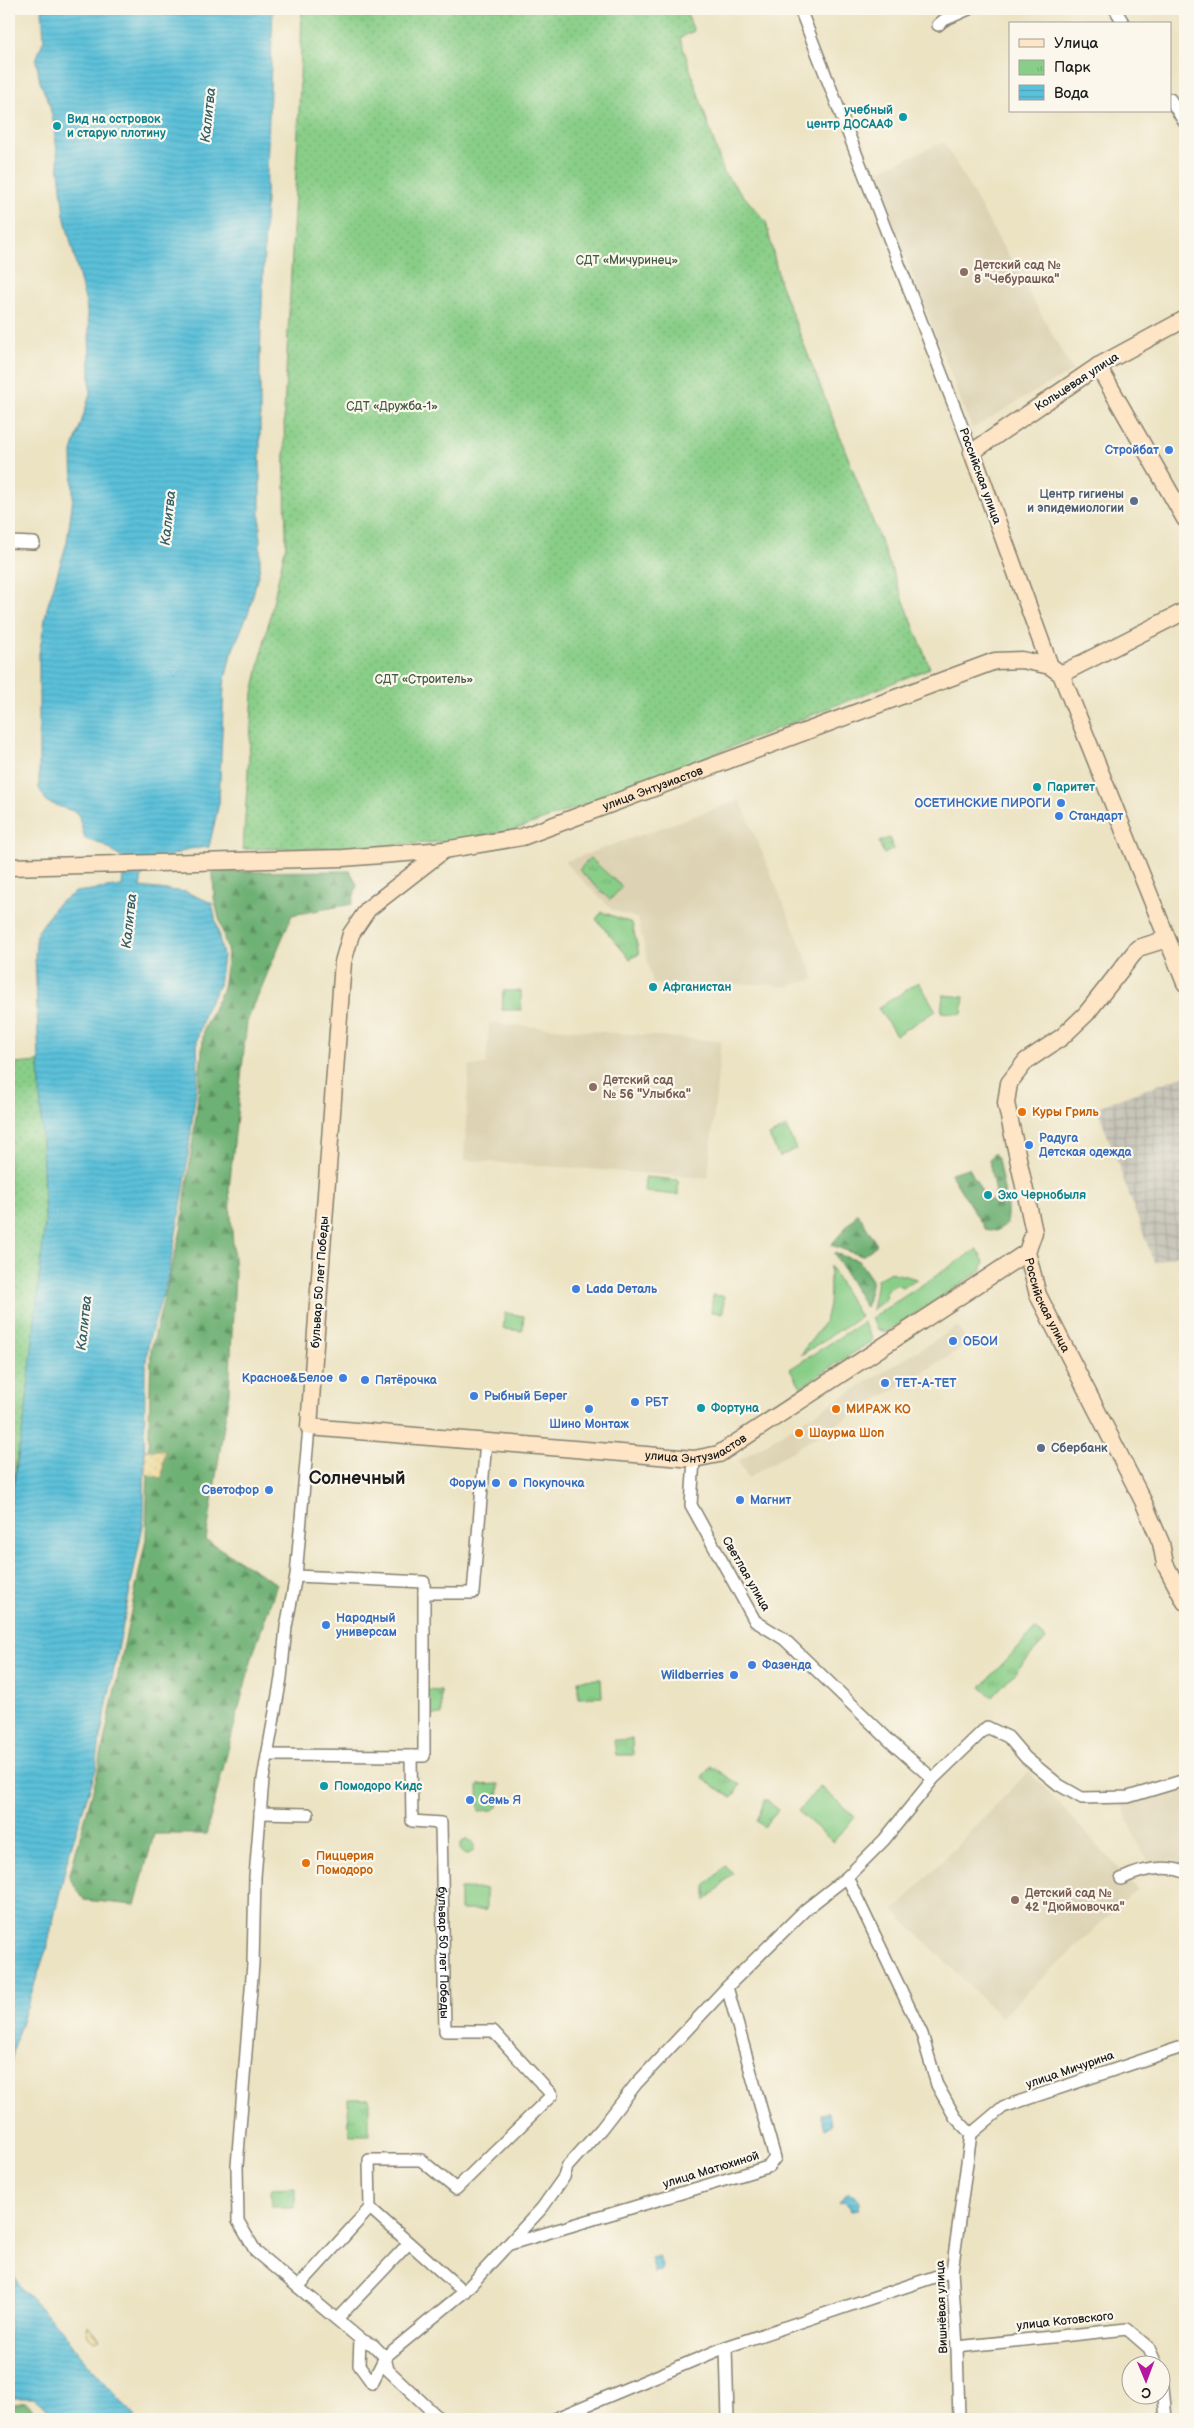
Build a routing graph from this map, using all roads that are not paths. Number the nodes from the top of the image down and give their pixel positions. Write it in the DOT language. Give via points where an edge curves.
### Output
graph roads {
  1 [pos="800,9"];
  2 [pos="969,9"];
  3 [pos="1115,9"];
  4 [pos="1123,22"];
  5 [pos="938,25"];
  6 [pos="1172,102"];
  7 [pos="1185,123"];
  8 [pos="1185,319"];
  9 [pos="1098,366"];
  10 [pos="972,452"];
  11 [pos="1185,520"];
  12 [pos="9,542"];
  13 [pos="34,543"];
  14 [pos="1185,610"];
  15 [pos="1056,671"];
  16 [pos="444,850"];
  17 [pos="15,867"];
  18 [pos="1167,939"];
  19 [pos="1185,982"];
  20 [pos="1028,1252"];
  21 [pos="310,1427"];
  22 [pos="486,1441"];
  23 [pos="694,1459"];
  24 [pos="296,1576"];
  25 [pos="424,1593"];
  26 [pos="1185,1602"];
  27 [pos="267,1755"];
  28 [pos="411,1756"];
  29 [pos="934,1779"];
  30 [pos="1185,1780"];
  31 [pos="260,1814"];
  32 [pos="308,1814"];
  33 [pos="1185,1872"];
  34 [pos="847,1877"];
  35 [pos="1121,1879"];
  36 [pos="727,1987"];
  37 [pos="1185,2046"];
  38 [pos="971,2134"];
  39 [pos="370,2208"];
  40 [pos="409,2243"];
  41 [pos="510,2244"];
  42 [pos="952,2271"];
  43 [pos="298,2287"];
  44 [pos="464,2292"];
  45 [pos="338,2319"];
  46 [pos="360,2339"];
  47 [pos="958,2346"];
  48 [pos="726,2347"];
  49 [pos="1153,2356"];
  50 [pos="385,2357"];
  51 [pos="1165,2406"];
  52 [pos="440,2419"];
  53 [pos="554,2419"];
  54 [pos="728,2419"];
  55 [pos="959,2419"];
  56 [pos="1166,2419"];
  1 -- 10 [label="street, Российская улица"];
  2 -- 5 [label="street"];
  3 -- 4 [label="street"];
  6 -- 7 [label="street"];
  8 -- 9 [label="street, Кольцевая улица"];
  9 -- 10 [label="street, Кольцевая улица"];
  9 -- 11 [label="street"];
  10 -- 15 [label="street, Российская улица"];
  12 -- 13 [label="street"];
  14 -- 15 [label="street"];
  15 -- 16 [label="street, улица Энтузиастов" via="1022,660 995,661 522,837"];
  15 -- 18 [label="street, Российская улица"];
  16 -- 17 [label="street, улица Энтузиастов" via="342,858"];
  16 -- 21 [label="street, бульвар 50 лет Победы" via="368,910 351,934 343,962"];
  18 -- 19 [label="street, Российская улица"];
  18 -- 20 [label="street, Российская улица" via="1138,948 1086,1014 1062,1037 1026,1061 1009,1083 1008,1111 1034,1232"];
  20 -- 23 [label="street, улица Энтузиастов" via="718,1454"];
  20 -- 26 [label="street, Российская улица" via="1038,1295 1143,1500 1161,1543 1165,1564"];
  21 -- 22 [label="street, улица Энтузиастов"];
  21 -- 24 [label="street, бульвар 50 лет Победы"];
  22 -- 23 [label="street, улица Энтузиастов"];
  22 -- 25 [label="street" via="473,1593"];
  23 -- 29 [label="street, Светлая улица" via="692,1505 755,1620 784,1639"];
  24 -- 25 [label="street" via="424,1582"];
  24 -- 27 [label="street, бульвар 50 лет Победы"];
  25 -- 28 [label="street" via="424,1756"];
  27 -- 28 [label="street"];
  27 -- 31 [label="street, бульвар 50 лет Победы"];
  28 -- 39 [label="street, бульвар 50 лет Победы" via="412,1821 441,1823 445,2031 492,2031 552,2095 456,2189 421,2160 369,2160"];
  29 -- 30 [label="street" via="987,1727 1008,1737 1026,1758 1059,1785 1082,1798 1128,1797"];
  29 -- 34 [label="street" via="884,1840"];
  31 -- 32 [label="street"];
  31 -- 43 [label="street, бульвар 50 лет Победы" via="237,2166 238,2221 256,2252"];
  33 -- 35 [label="street" via="1175,1868 1157,1868 1136,1871"];
  34 -- 36 [label="street" via="805,1910"];
  34 -- 38 [label="street" via="922,2034 937,2086 955,2117"];
  36 -- 41 [label="street" via="636,2084 567,2167 564,2177 542,2208"];
  36 -- 41 [label="street, улица Матюхиной" via="774,2158 768,2168"];
  37 -- 38 [label="street, улица Мичурина" via="1003,2107"];
  38 -- 42 [label="street, Вишнёвая улица"];
  39 -- 40 [label="street"];
  39 -- 43 [label="street"];
  40 -- 44 [label="street"];
  40 -- 45 [label="street"];
  41 -- 44 [label="street"];
  42 -- 47 [label="street, Вишнёвая улица"];
  42 -- 48 [label="street"];
  43 -- 45 [label="street"];
  44 -- 50 [label="street"];
  45 -- 46 [label="street"];
  46 -- 50 [label="street" via="373,2345"];
  46 -- 50 [label="street" via="359,2365 372,2383"];
  47 -- 49 [label="street, улица Котовского" via="1128,2328 1149,2348"];
  47 -- 55 [label="street, Вишнёвая улица"];
  48 -- 53 [label="street"];
  48 -- 54 [label="street"];
  50 -- 52 [label="street" via="388,2370"];
  51 -- 56 [label="street"];
}
